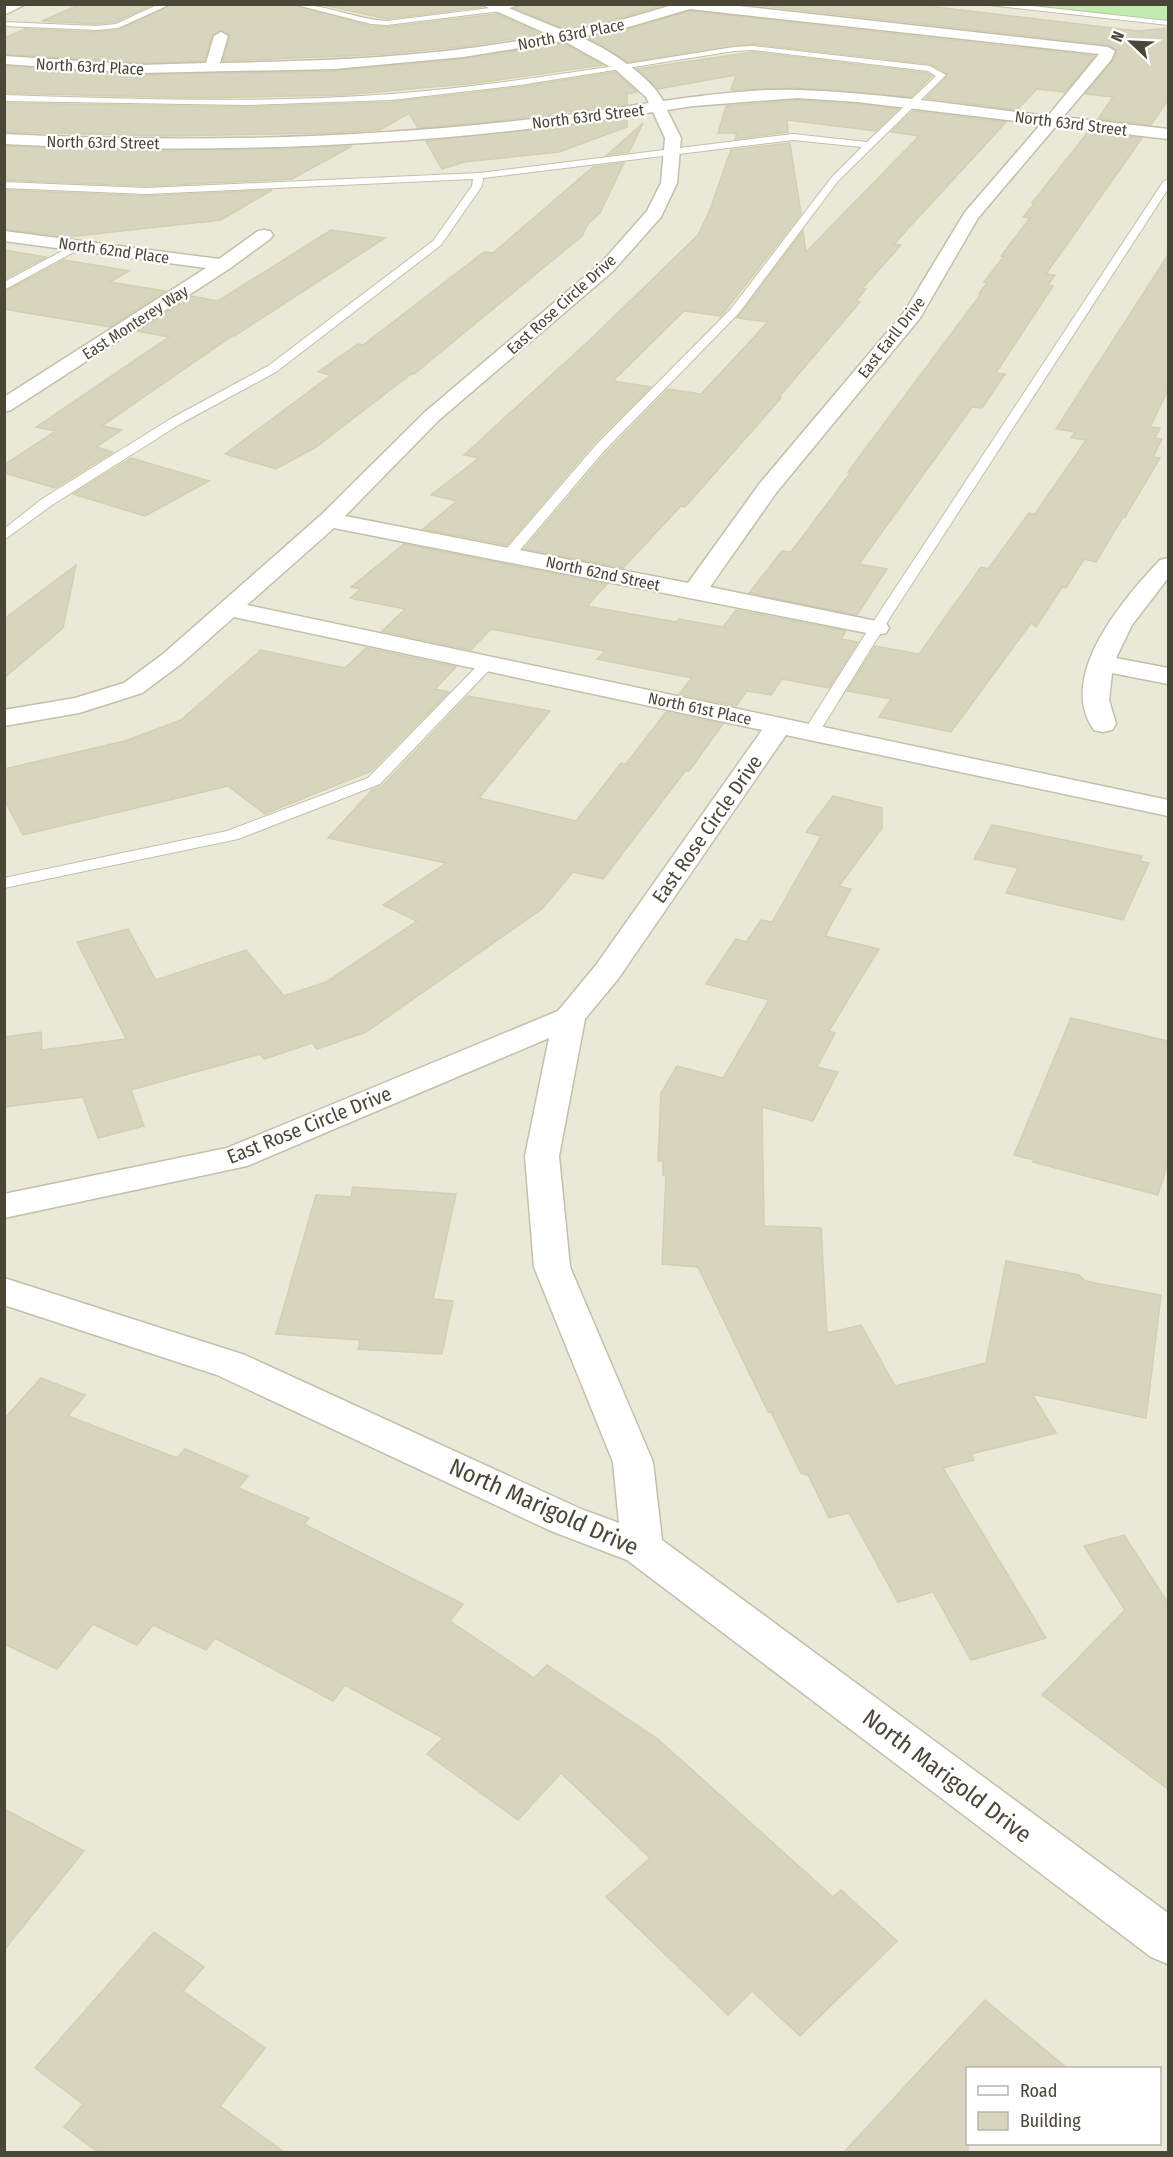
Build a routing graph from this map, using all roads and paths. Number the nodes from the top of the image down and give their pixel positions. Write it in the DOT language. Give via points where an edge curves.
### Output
graph roads {
  1 [pos="20,4"];
  2 [pos="167,4"];
  3 [pos="297,4"];
  4 [pos="985,4"];
  5 [pos="1033,4"];
  6 [pos="502,6"];
  7 [pos="4,11"];
  8 [pos="1168,18"];
  9 [pos="1168,23"];
  10 [pos="4,24"];
  11 [pos="221,36"];
  12 [pos="566,36"];
  13 [pos="1108,51"];
  14 [pos="4,60"];
  15 [pos="212,67"];
  16 [pos="621,67"];
  17 [pos="4,98"];
  18 [pos="912,104"];
  19 [pos="659,106"];
  20 [pos="1053,120"];
  21 [pos="1168,134"];
  22 [pos="4,138"];
  23 [pos="867,146"];
  24 [pos="673,152"];
  25 [pos="479,176"];
  26 [pos="1168,182"];
  27 [pos="4,185"];
  28 [pos="264,235"];
  29 [pos="4,236"];
  30 [pos="79,245"];
  31 [pos="223,266"];
  32 [pos="4,287"];
  33 [pos="4,406"];
  34 [pos="329,520"];
  35 [pos="4,536"];
  36 [pos="509,554"];
  37 [pos="1168,565"];
  38 [pos="694,592"];
  39 [pos="231,609"];
  40 [pos="876,628"];
  41 [pos="488,663"];
  42 [pos="1101,663"];
  43 [pos="1168,676"];
  44 [pos="4,718"];
  45 [pos="1103,724"];
  46 [pos="779,725"];
  47 [pos="812,731"];
  48 [pos="1168,808"];
  49 [pos="4,883"];
  50 [pos="569,1018"];
  51 [pos="4,1206"];
  52 [pos="4,1291"];
  53 [pos="642,1548"];
  54 [pos="1168,1941"];
  1 -- 7 [label="street"];
  2 -- 10 [label="lane" via="118,26"];
  3 -- 6 [label="lane" via="387,23"];
  4 -- 9 [label="lane"];
  5 -- 8 [label="lane"];
  6 -- 12 [label="street, East Rose Circle Drive"];
  11 -- 15 [label="street"];
  12 -- 13 [label="street, North 63rd Place" via="689,5"];
  12 -- 15 [label="street, North 63rd Place" via="440,56 334,65"];
  12 -- 16 [label="street, East Rose Circle Drive"];
  13 -- 20 [label="street, East Earll Drive"];
  14 -- 15 [label="street, North 63rd Place" via="140,69"];
  16 -- 17 [label="lane" via="516,84 391,97 192,105"];
  16 -- 18 [label="lane" via="753,48 930,69 942,75"];
  16 -- 19 [label="street, East Rose Circle Drive" via="653,95"];
  18 -- 19 [label="street, North 63rd Street" via="797,94"];
  18 -- 20 [label="street, North 63rd Street"];
  18 -- 23 [label="lane"];
  19 -- 22 [label="street, North 63rd Street" via="445,133 248,143 82,143"];
  19 -- 24 [label="street, East Rose Circle Drive" via="673,138"];
  20 -- 21 [label="street, North 63rd Street"];
  20 -- 38 [label="street, East Earll Drive" via="971,216 913,314 768,488"];
  23 -- 24 [label="lane" via="793,137"];
  23 -- 36 [label="lane" via="835,179 734,312 600,448"];
  24 -- 25 [label="lane"];
  24 -- 34 [label="street, East Rose Circle Drive" via="669,183 655,213 607,267 432,416"];
  25 -- 27 [label="lane" via="146,191"];
  25 -- 35 [label="lane" via="477,186 437,243 272,369 176,421 48,502"];
  26 -- 40 [label="lane"];
  28 -- 31 [label="street, East Monterey Way"];
  29 -- 30 [label="street, North 62nd Place"];
  30 -- 31 [label="street, North 62nd Place"];
  30 -- 32 [label="lane"];
  31 -- 33 [label="street, East Monterey Way"];
  34 -- 36 [label="street, North 62nd Street"];
  34 -- 39 [label="street, East Rose Circle Drive"];
  36 -- 38 [label="street, North 62nd Street"];
  37 -- 42 [label="street" via="1146,587 1118,628"];
  38 -- 40 [label="street, North 62nd Street"];
  39 -- 41 [label="street, North 61st Place"];
  39 -- 44 [label="street, East Rose Circle Drive" via="133,688 79,705"];
  40 -- 47 [label="lane"];
  41 -- 46 [label="street, North 61st Place"];
  41 -- 49 [label="lane" via="374,781 232,835"];
  42 -- 43 [label="street"];
  42 -- 45 [label="street" via="1096,698"];
  46 -- 47 [label="street, North 61st Place"];
  46 -- 50 [label="street, East Rose Circle Drive" via="608,972"];
  47 -- 48 [label="street, North 61st Place"];
  50 -- 51 [label="street, East Rose Circle Drive" via="236,1158"];
  50 -- 53 [label="street, East Rose Circle Drive" via="542,1156 552,1267 633,1462"];
  52 -- 53 [label="street, North Marigold Drive" via="231,1365 566,1520"];
  53 -- 54 [label="street, North Marigold Drive"];
}
